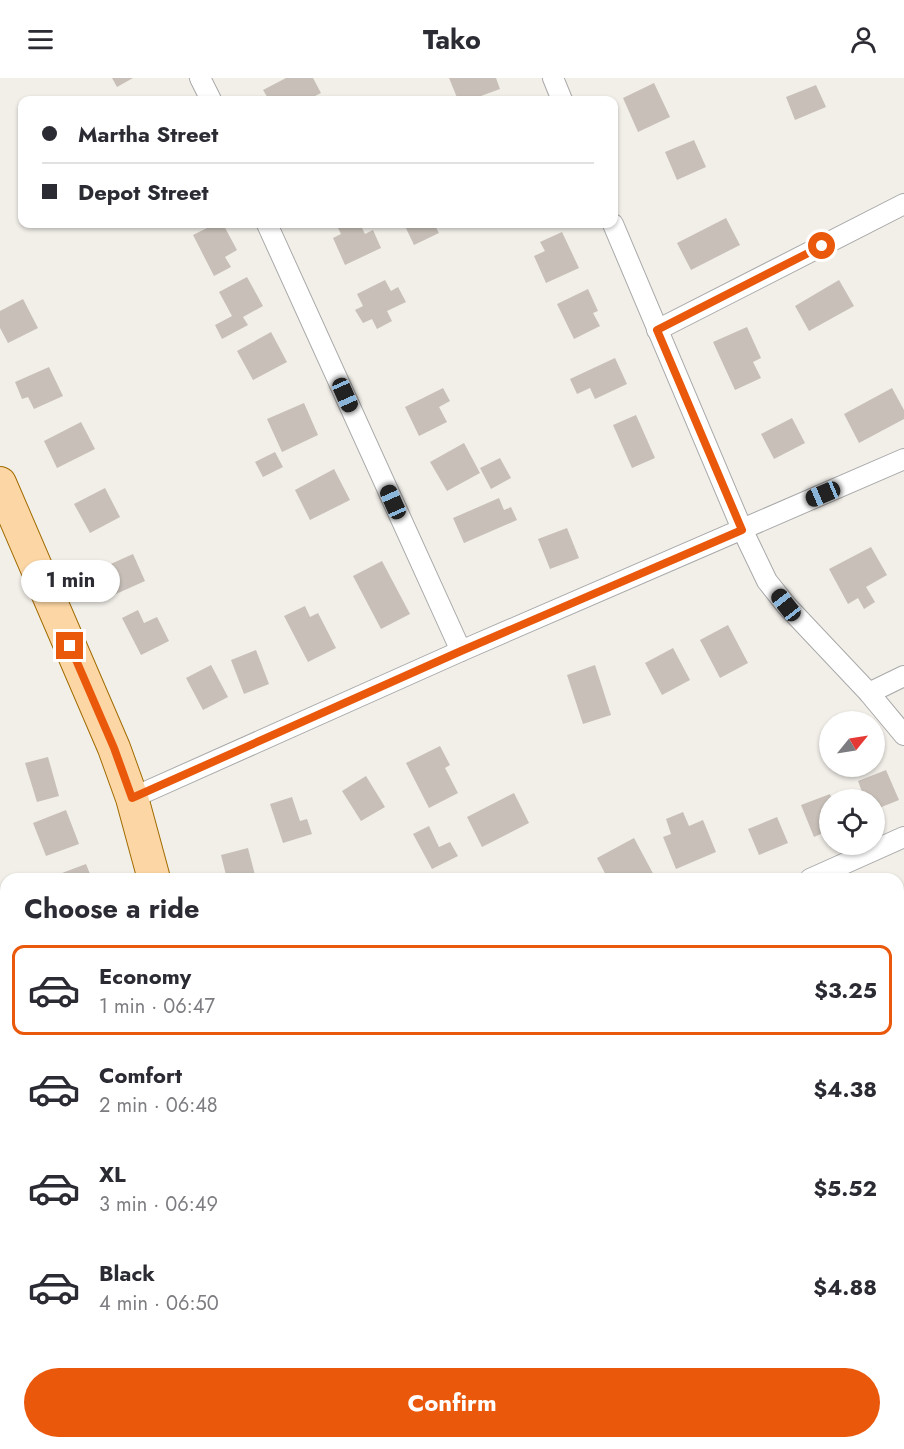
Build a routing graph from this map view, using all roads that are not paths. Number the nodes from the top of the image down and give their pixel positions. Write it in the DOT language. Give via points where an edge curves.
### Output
graph roads {
  1 [pos="200,78"];
  2 [pos="552,78"];
  3 [pos="209,96"];
  4 [pos="560,96"];
  5 [pos="904,204"];
  6 [pos="269,228"];
  7 [pos="615,228"];
  8 [pos="657,330"];
  9 [pos="904,459"];
  10 [pos="0,483"];
  11 [pos="742,530"];
  12 [pos="461,651"];
  13 [pos="904,676"];
  14 [pos="869,693"];
  15 [pos="904,735"];
  16 [pos="132,798"];
  17 [pos="904,837"];
  18 [pos="152,873"];
  19 [pos="823,873"];
  1 -- 3 [label="street"];
  2 -- 4 [label="street"];
  5 -- 8 [label="street"];
  6 -- 12 [label="street"];
  7 -- 8 [label="street"];
  8 -- 11 [label="street"];
  9 -- 11 [label="street"];
  10 -- 16 [label="main road"];
  11 -- 12 [label="street"];
  11 -- 14 [label="street" via="767,581"];
  12 -- 16 [label="street"];
  13 -- 14 [label="street"];
  14 -- 15 [label="street"];
  16 -- 18 [label="main road"];
  17 -- 19 [label="street"];
}
